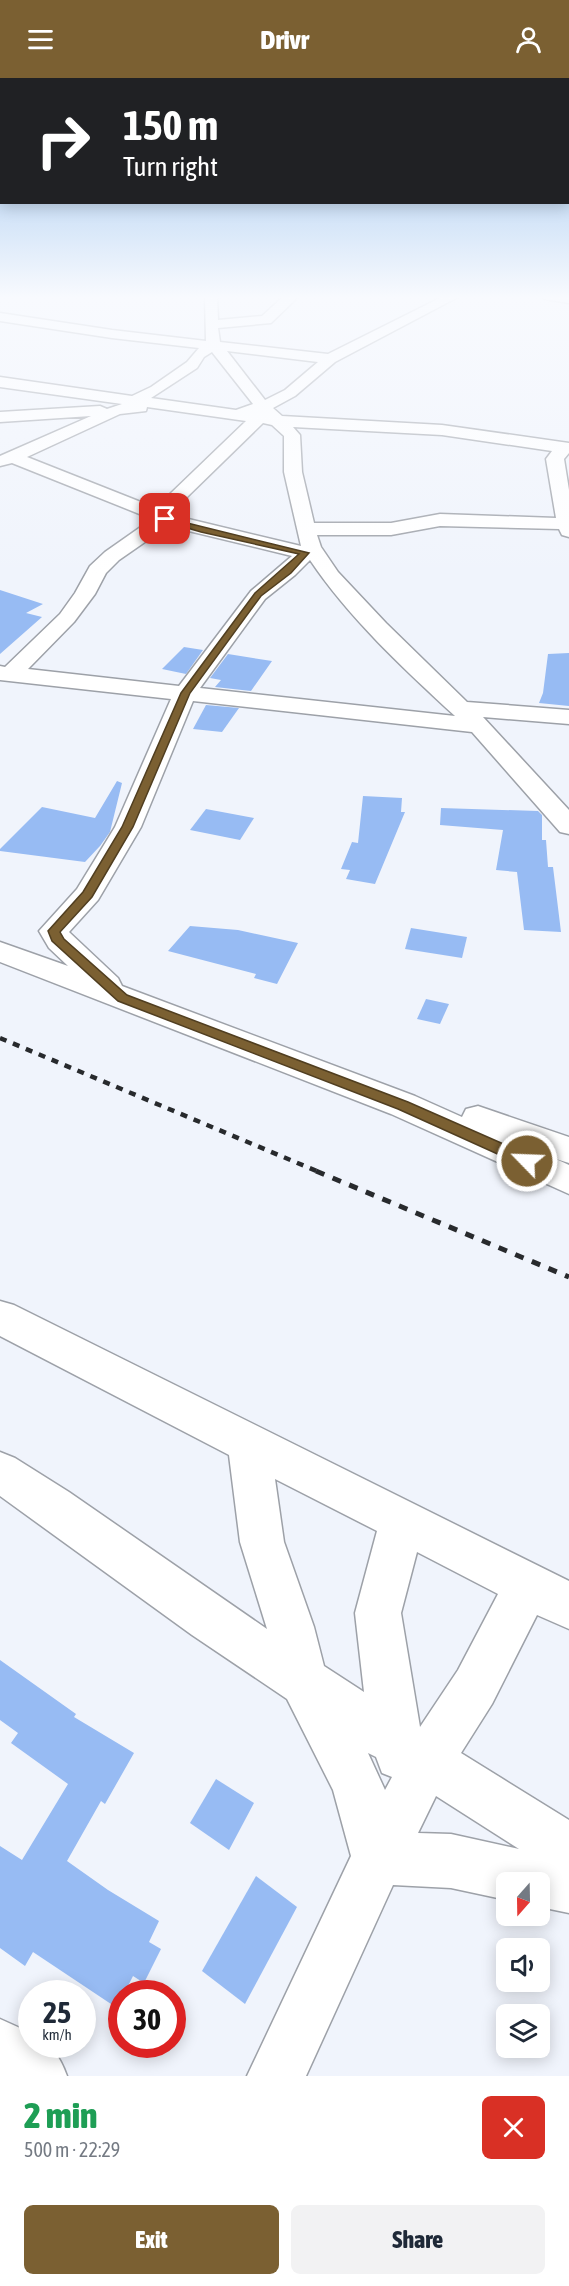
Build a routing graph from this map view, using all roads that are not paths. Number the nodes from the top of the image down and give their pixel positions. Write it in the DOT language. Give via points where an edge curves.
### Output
graph roads {
  1 [pos="15,389"];
  2 [pos="44,389"];
  3 [pos="157,389"];
  4 [pos="246,389"];
  5 [pos="294,389"];
  6 [pos="7,397"];
  7 [pos="126,407"];
  8 [pos="261,412"];
  9 [pos="0,417"];
  10 [pos="280,421"];
  11 [pos="566,447"];
  12 [pos="8,453"];
  13 [pos="176,498"];
  14 [pos="136,505"];
  15 [pos="165,519"];
  16 [pos="568,528"];
  17 [pos="307,543"];
  18 [pos="5,673"];
  19 [pos="185,693"];
  20 [pos="460,708"];
  21 [pos="569,717"];
  22 [pos="479,726"];
  23 [pos="569,826"];
  24 [pos="0,951"];
  25 [pos="122,998"];
  26 [pos="403,1105"];
  27 [pos="569,1150"];
  28 [pos="569,1180"];
  29 [pos="0,1317"];
  30 [pos="249,1444"];
  31 [pos="0,1472"];
  32 [pos="402,1521"];
  33 [pos="549,1596"];
  34 [pos="303,1680"];
  35 [pos="411,1766"];
  36 [pos="569,1850"];
  37 [pos="378,1858"];
  38 [pos="569,1886"];
  39 [pos="0,2048"];
  40 [pos="38,2076"];
  41 [pos="276,2076"];
  1 -- 6 [label="street"];
  2 -- 7 [label="street"];
  3 -- 7 [label="street"];
  4 -- 8 [label="street"];
  5 -- 8 [label="street"];
  7 -- 8 [label="street"];
  7 -- 9 [label="street"];
  7 -- 12 [label="street" via="45,444"];
  8 -- 10 [label="street"];
  8 -- 13 [label="street"];
  10 -- 11 [label="street" via="442,430"];
  10 -- 17 [label="street" via="292,435 293,472"];
  11 -- 16 [label="street" via="555,459"];
  12 -- 14 [label="street"];
  13 -- 14 [label="street"];
  13 -- 15 [label="street"];
  14 -- 15 [label="street"];
  15 -- 17 [label="street" via="201,530"];
  15 -- 18 [label="street" via="97,570 67,618"];
  16 -- 17 [label="street" via="440,520"];
  17 -- 19 [label="street" via="288,571 258,595"];
  17 -- 20 [label="street" via="378,628"];
  18 -- 19 [label="street"];
  19 -- 22 [label="street"];
  19 -- 25 [label="street" via="128,827 88,894 54,931 58,941"];
  20 -- 21 [label="street"];
  20 -- 22 [label="street"];
  22 -- 23 [label="street"];
  24 -- 25 [label="street"];
  25 -- 26 [label="street"];
  26 -- 27 [label="street" via="483,1119"];
  26 -- 28 [label="street"];
  29 -- 30 [label="street"];
  30 -- 32 [label="street"];
  30 -- 34 [label="street" via="262,1542"];
  31 -- 34 [label="street"];
  32 -- 33 [label="street"];
  32 -- 35 [label="street" via="378,1613"];
  33 -- 35 [label="street"];
  34 -- 35 [label="street"];
  34 -- 37 [label="street" via="357,1783"];
  35 -- 36 [label="street"];
  35 -- 37 [label="street"];
  37 -- 38 [label="street" via="451,1862"];
  37 -- 41 [label="street"];
  39 -- 40 [label="street"];
}
